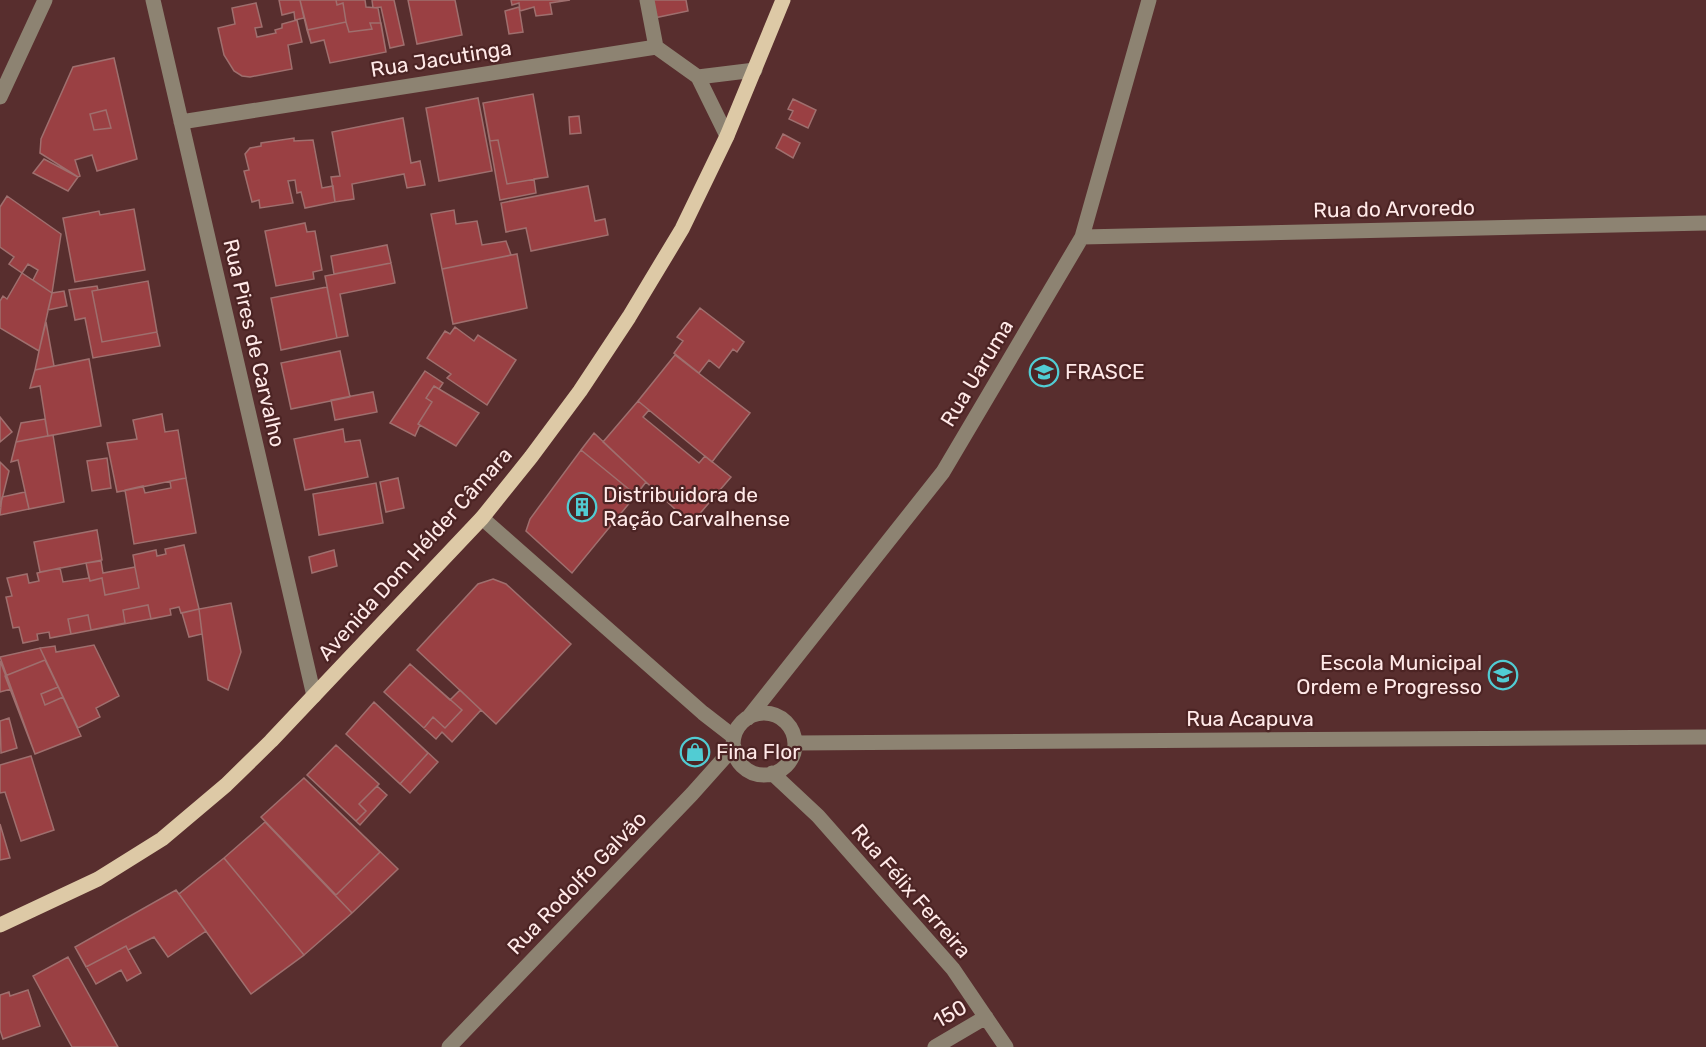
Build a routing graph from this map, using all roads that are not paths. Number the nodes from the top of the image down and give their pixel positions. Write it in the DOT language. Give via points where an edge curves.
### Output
graph roads {
  1 [pos="45,0"];
  2 [pos="153,0"];
  3 [pos="647,0"];
  4 [pos="783,0"];
  5 [pos="1163,0"];
  6 [pos="1148,3"];
  7 [pos="656,46"];
  8 [pos="755,70"];
  9 [pos="698,77"];
  10 [pos="0,97"];
  11 [pos="181,122"];
  12 [pos="727,136"];
  13 [pos="1706,223"];
  14 [pos="1082,237"];
  15 [pos="482,518"];
  16 [pos="314,696"];
  17 [pos="748,718"];
  18 [pos="1706,737"];
  19 [pos="734,742"];
  20 [pos="795,743"];
  21 [pos="772,773"];
  22 [pos="0,925"];
  23 [pos="986,1017"];
  24 [pos="449,1047"];
  25 [pos="935,1047"];
  26 [pos="1006,1047"];
  1 -- 10 [label="street"];
  2 -- 11 [label="street, Rua Pires de Carvalho"];
  3 -- 7 [label="street"];
  4 -- 8 [label="main road, Avenida Dom Hélder Câmara"];
  5 -- 6 [label="street"];
  6 -- 14 [label="street, Rua Uaruma"];
  7 -- 9 [label="street"];
  7 -- 11 [label="street, Rua Jacutinga"];
  8 -- 9 [label="street"];
  8 -- 12 [label="main road, Avenida Dom Hélder Câmara"];
  9 -- 12 [label="street"];
  11 -- 16 [label="street, Rua Pires de Carvalho"];
  12 -- 15 [label="main road, Avenida Dom Hélder Câmara" via="682,229 629,317 580,392"];
  13 -- 14 [label="street, Rua do Arvoredo"];
  14 -- 17 [label="street, Rua Uaruma" via="943,472"];
  15 -- 16 [label="main road, Avenida Dom Hélder Câmara"];
  15 -- 19 [label="street"];
  16 -- 22 [label="main road, Avenida Dom Hélder Câmara" via="226,785 162,839 98,879"];
  17 -- 19 [label="street" via="738,727"];
  17 -- 20 [label="street" via="769,713 781,717 791,727"];
  18 -- 20 [label="street, Rua Acapuva"];
  19 -- 21 [label="street" via="737,758 744,767 755,773"];
  19 -- 24 [label="street, Rua Rodolfo Galvão" via="692,794"];
  20 -- 21 [label="street" via="788,764"];
  21 -- 23 [label="street, Rua Félix Ferreira" via="818,816 953,969"];
  23 -- 25 [label="street, 150"];
  23 -- 26 [label="street, Rua Félix Ferreira"];
}
